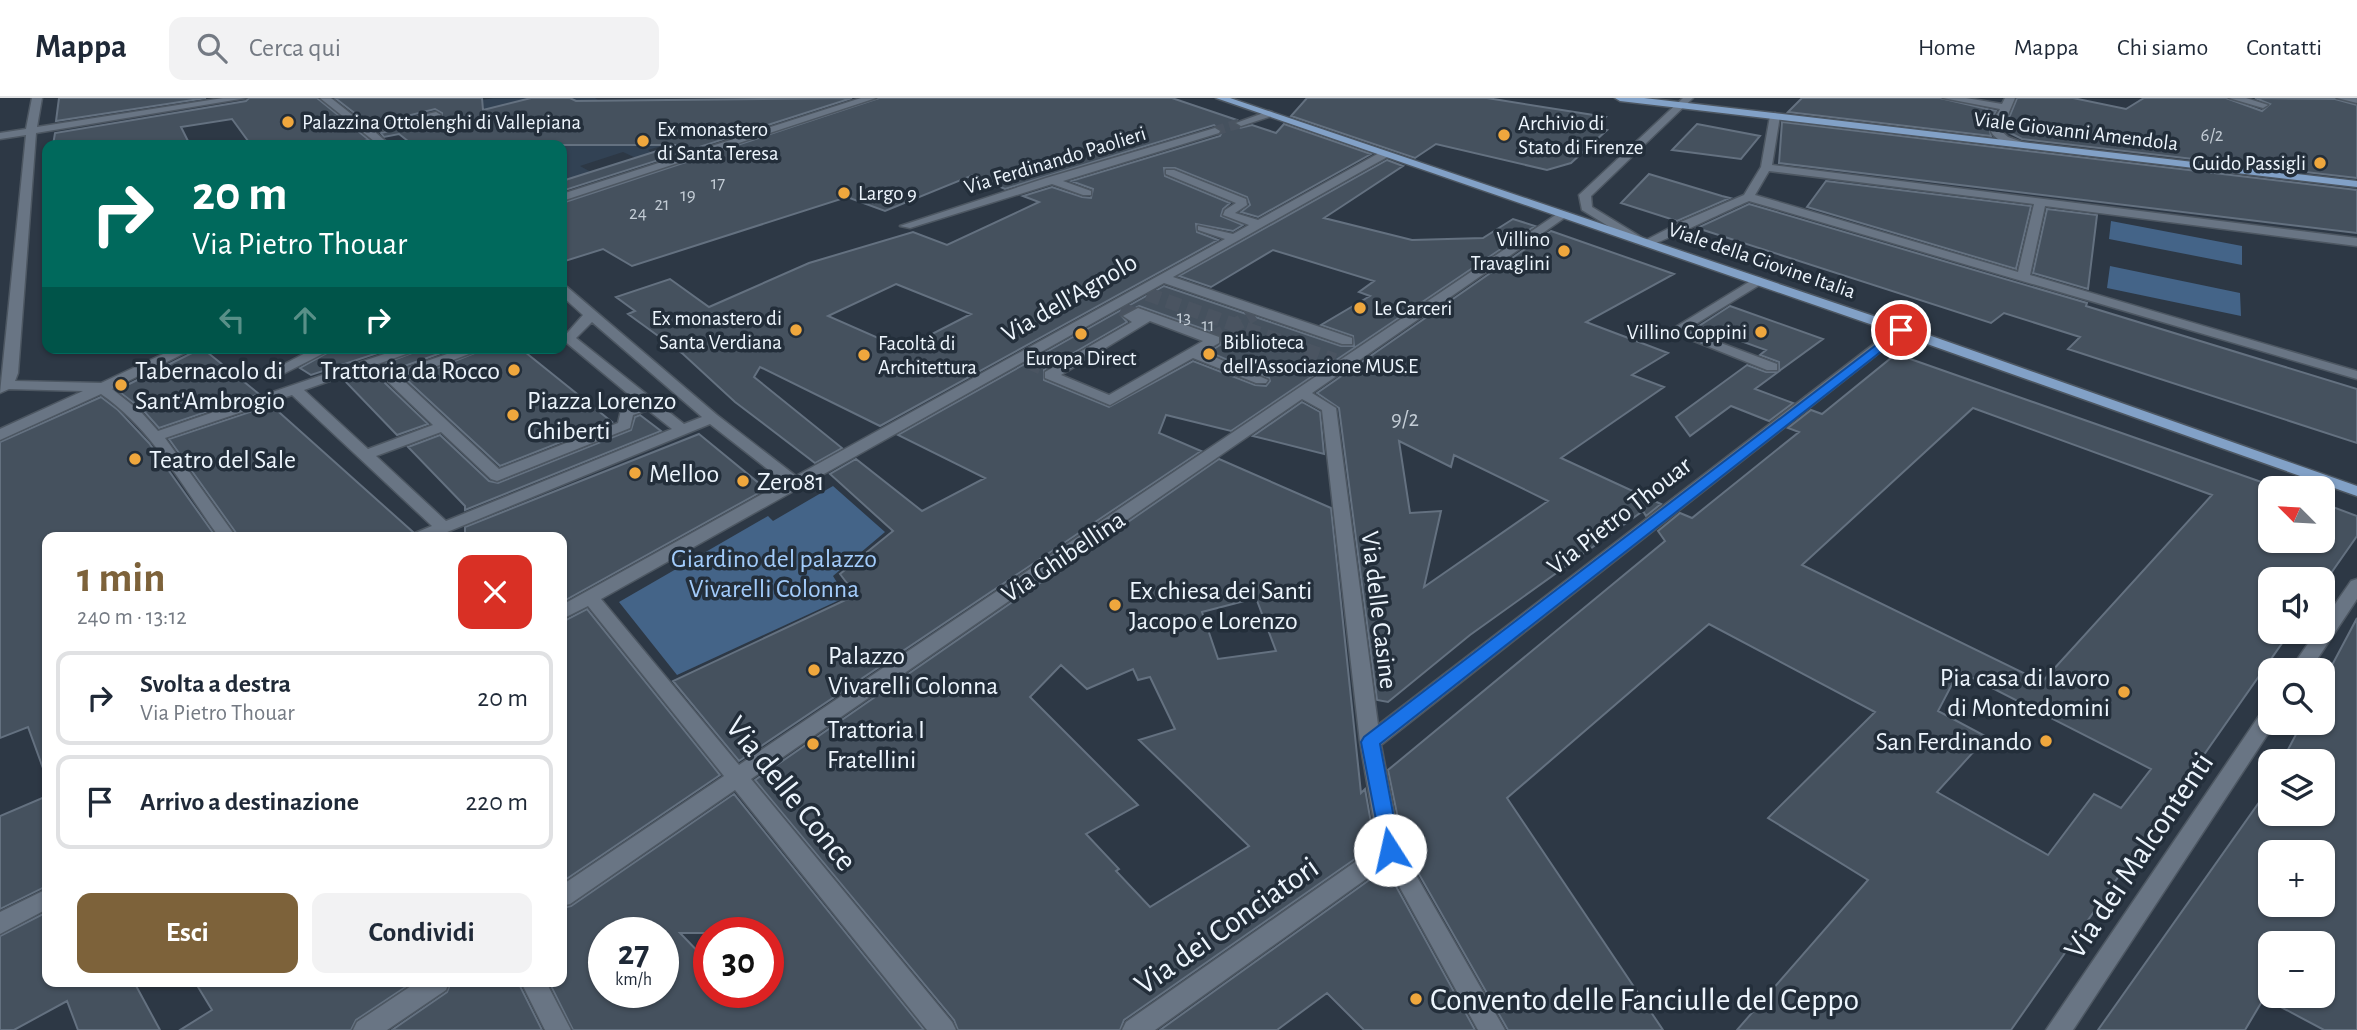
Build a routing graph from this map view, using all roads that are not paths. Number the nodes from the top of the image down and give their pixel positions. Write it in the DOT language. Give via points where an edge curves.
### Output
graph roads {
  1 [pos="37,98"];
  2 [pos="233,98"];
  3 [pos="241,98"];
  4 [pos="325,98"];
  5 [pos="871,98"];
  6 [pos="1221,98"];
  7 [pos="1620,98"];
  8 [pos="1948,98"];
  9 [pos="2234,98"];
  10 [pos="2342,98"];
  11 [pos="2357,100"];
  12 [pos="1684,102"];
  13 [pos="2008,102"];
  14 [pos="2263,105"];
  15 [pos="172,109"];
  16 [pos="1269,114"];
  17 [pos="436,115"];
  18 [pos="1774,117"];
  19 [pos="1241,123"];
  20 [pos="30,131"];
  21 [pos="368,131"];
  22 [pos="1215,131"];
  23 [pos="0,135"];
  24 [pos="379,140"];
  25 [pos="2028,146"];
  26 [pos="1384,153"];
  27 [pos="1766,167"];
  28 [pos="1170,172"];
  29 [pos="1050,180"];
  30 [pos="2357,184"];
  31 [pos="1087,193"];
  32 [pos="567,196"];
  33 [pos="1748,197"];
  34 [pos="2040,202"];
  35 [pos="1564,214"];
  36 [pos="1255,223"];
  37 [pos="906,226"];
  38 [pos="1202,228"];
  39 [pos="1232,236"];
  40 [pos="1645,242"];
  41 [pos="2357,242"];
  42 [pos="1160,277"];
  43 [pos="2023,279"];
  44 [pos="1757,281"];
  45 [pos="18,296"];
  46 [pos="567,296"];
  47 [pos="0,299"];
  48 [pos="591,314"];
  49 [pos="1901,330"];
  50 [pos="567,337"];
  51 [pos="567,341"];
  52 [pos="1358,345"];
  53 [pos="1192,353"];
  54 [pos="174,354"];
  55 [pos="314,354"];
  56 [pos="398,354"];
  57 [pos="461,354"];
  58 [pos="1772,367"];
  59 [pos="278,371"];
  60 [pos="2357,375"];
  61 [pos="1261,380"];
  62 [pos="5,383"];
  63 [pos="102,388"];
  64 [pos="294,389"];
  65 [pos="1303,394"];
  66 [pos="649,404"];
  67 [pos="712,418"];
  68 [pos="443,426"];
  69 [pos="682,430"];
  70 [pos="0,435"];
  71 [pos="154,437"];
  72 [pos="366,455"];
  73 [pos="515,469"];
  74 [pos="795,483"];
  75 [pos="544,487"];
  76 [pos="2357,491"];
  77 [pos="444,528"];
  78 [pos="223,532"];
  79 [pos="434,532"];
  80 [pos="2357,585"];
  81 [pos="590,597"];
  82 [pos="567,610"];
  83 [pos="2308,658"];
  84 [pos="2258,733"];
  85 [pos="1370,742"];
  86 [pos="737,777"];
  87 [pos="1390,850"];
  88 [pos="567,894"];
  89 [pos="42,901"];
  90 [pos="0,924"];
  91 [pos="430,987"];
  92 [pos="536,987"];
  93 [pos="366,1030"];
  94 [pos="558,1030"];
  95 [pos="943,1030"];
  96 [pos="1135,1030"];
  97 [pos="1492,1030"];
  98 [pos="2059,1030"];
  1 -- 20 [label="street"];
  2 -- 15 [label="street"];
  3 -- 15 [label="street"];
  4 -- 21 [label="street"];
  5 -- 32 [label="street"];
  6 -- 16 [label="main road, Viale della Giovine Italia"];
  7 -- 12 [label="main road, Viale Giovanni Amendola"];
  8 -- 13 [label="street"];
  9 -- 14 [label="street"];
  10 -- 11 [label="street"];
  12 -- 18 [label="main road, Viale Giovanni Amendola"];
  12 -- 40 [label="street" via="1585,195 1586,208"];
  13 -- 25 [label="street" via="1996,126 1998,135"];
  15 -- 20 [label="street"];
  16 -- 19 [label="street"];
  16 -- 26 [label="main road, Viale della Giovine Italia"];
  17 -- 21 [label="street"];
  18 -- 25 [label="main road, Viale Giovanni Amendola"];
  18 -- 27 [label="street"];
  20 -- 23 [label="street"];
  20 -- 45 [label="street"];
  21 -- 24 [label="street"];
  22 -- 29 [label="street, Via Ferdinando Paolieri"];
  25 -- 30 [label="main road, Viale Giovanni Amendola"];
  26 -- 35 [label="main road, Viale della Giovine Italia"];
  26 -- 36 [label="street, Via dell'Agnolo"];
  27 -- 33 [label="street"];
  27 -- 34 [label="street"];
  28 -- 36 [label="street" via="1242,201 1229,215"];
  29 -- 31 [label="street"];
  29 -- 37 [label="street, Via Ferdinando Paolieri"];
  33 -- 40 [label="street"];
  33 -- 43 [label="street"];
  34 -- 41 [label="street"];
  34 -- 43 [label="street"];
  35 -- 40 [label="main road, Viale della Giovine Italia"];
  35 -- 52 [label="street, Via Ghibellina"];
  36 -- 39 [label="street, Via dell'Agnolo"];
  38 -- 39 [label="street"];
  39 -- 42 [label="street, Via dell'Agnolo"];
  40 -- 44 [label="main road, Viale della Giovine Italia"];
  42 -- 52 [label="street"];
  42 -- 74 [label="street, Via dell'Agnolo" via="1142,292 1023,360"];
  43 -- 60 [label="street"];
  44 -- 49 [label="main road, Viale della Giovine Italia"];
  44 -- 58 [label="street" via="1676,331"];
  45 -- 47 [label="street"];
  45 -- 62 [label="street"];
  46 -- 48 [label="street"];
  48 -- 50 [label="street"];
  48 -- 67 [label="street"];
  49 -- 76 [label="main road, Viale della Giovine Italia"];
  49 -- 85 [label="street, Via Pietro Thouar"];
  51 -- 66 [label="street"];
  52 -- 65 [label="street, Via Ghibellina"];
  53 -- 53 [label="street" via="1214,340 1138,312 1130,316 1143,321 1050,375 1110,401"];
  53 -- 61 [label="street"];
  54 -- 63 [label="street"];
  55 -- 59 [label="street"];
  56 -- 64 [label="street"];
  57 -- 68 [label="street" via="392,378"];
  62 -- 63 [label="street"];
  63 -- 70 [label="street"];
  63 -- 71 [label="street" via="128,405"];
  64 -- 71 [label="street"];
  64 -- 72 [label="street"];
  65 -- 85 [label="street, Via delle Casine" via="1329,408"];
  65 -- 86 [label="street, Via Ghibellina"];
  66 -- 69 [label="street"];
  66 -- 73 [label="street" via="626,413 625,425"];
  67 -- 69 [label="street"];
  67 -- 74 [label="street"];
  68 -- 72 [label="street"];
  68 -- 73 [label="street" via="497,476"];
  69 -- 75 [label="street"];
  71 -- 78 [label="street"];
  72 -- 77 [label="street"];
  73 -- 75 [label="street" via="530,483"];
  74 -- 81 [label="street, Via dell'Agnolo"];
  75 -- 77 [label="street"];
  77 -- 79 [label="street"];
  80 -- 83 [label="street"];
  81 -- 82 [label="street, Via dell'Agnolo"];
  81 -- 86 [label="street, Via delle Conce"];
  84 -- 98 [label="street, Via dei Malcontenti"];
  85 -- 87 [label="street, Via delle Casine"];
  86 -- 88 [label="street, Via Ghibellina"];
  86 -- 95 [label="street, Via delle Conce"];
  87 -- 96 [label="street, Via dei Conciatori"];
  87 -- 97 [label="street, Via delle Casine"];
  89 -- 90 [label="street"];
  91 -- 93 [label="street"];
  92 -- 94 [label="street"];
}
